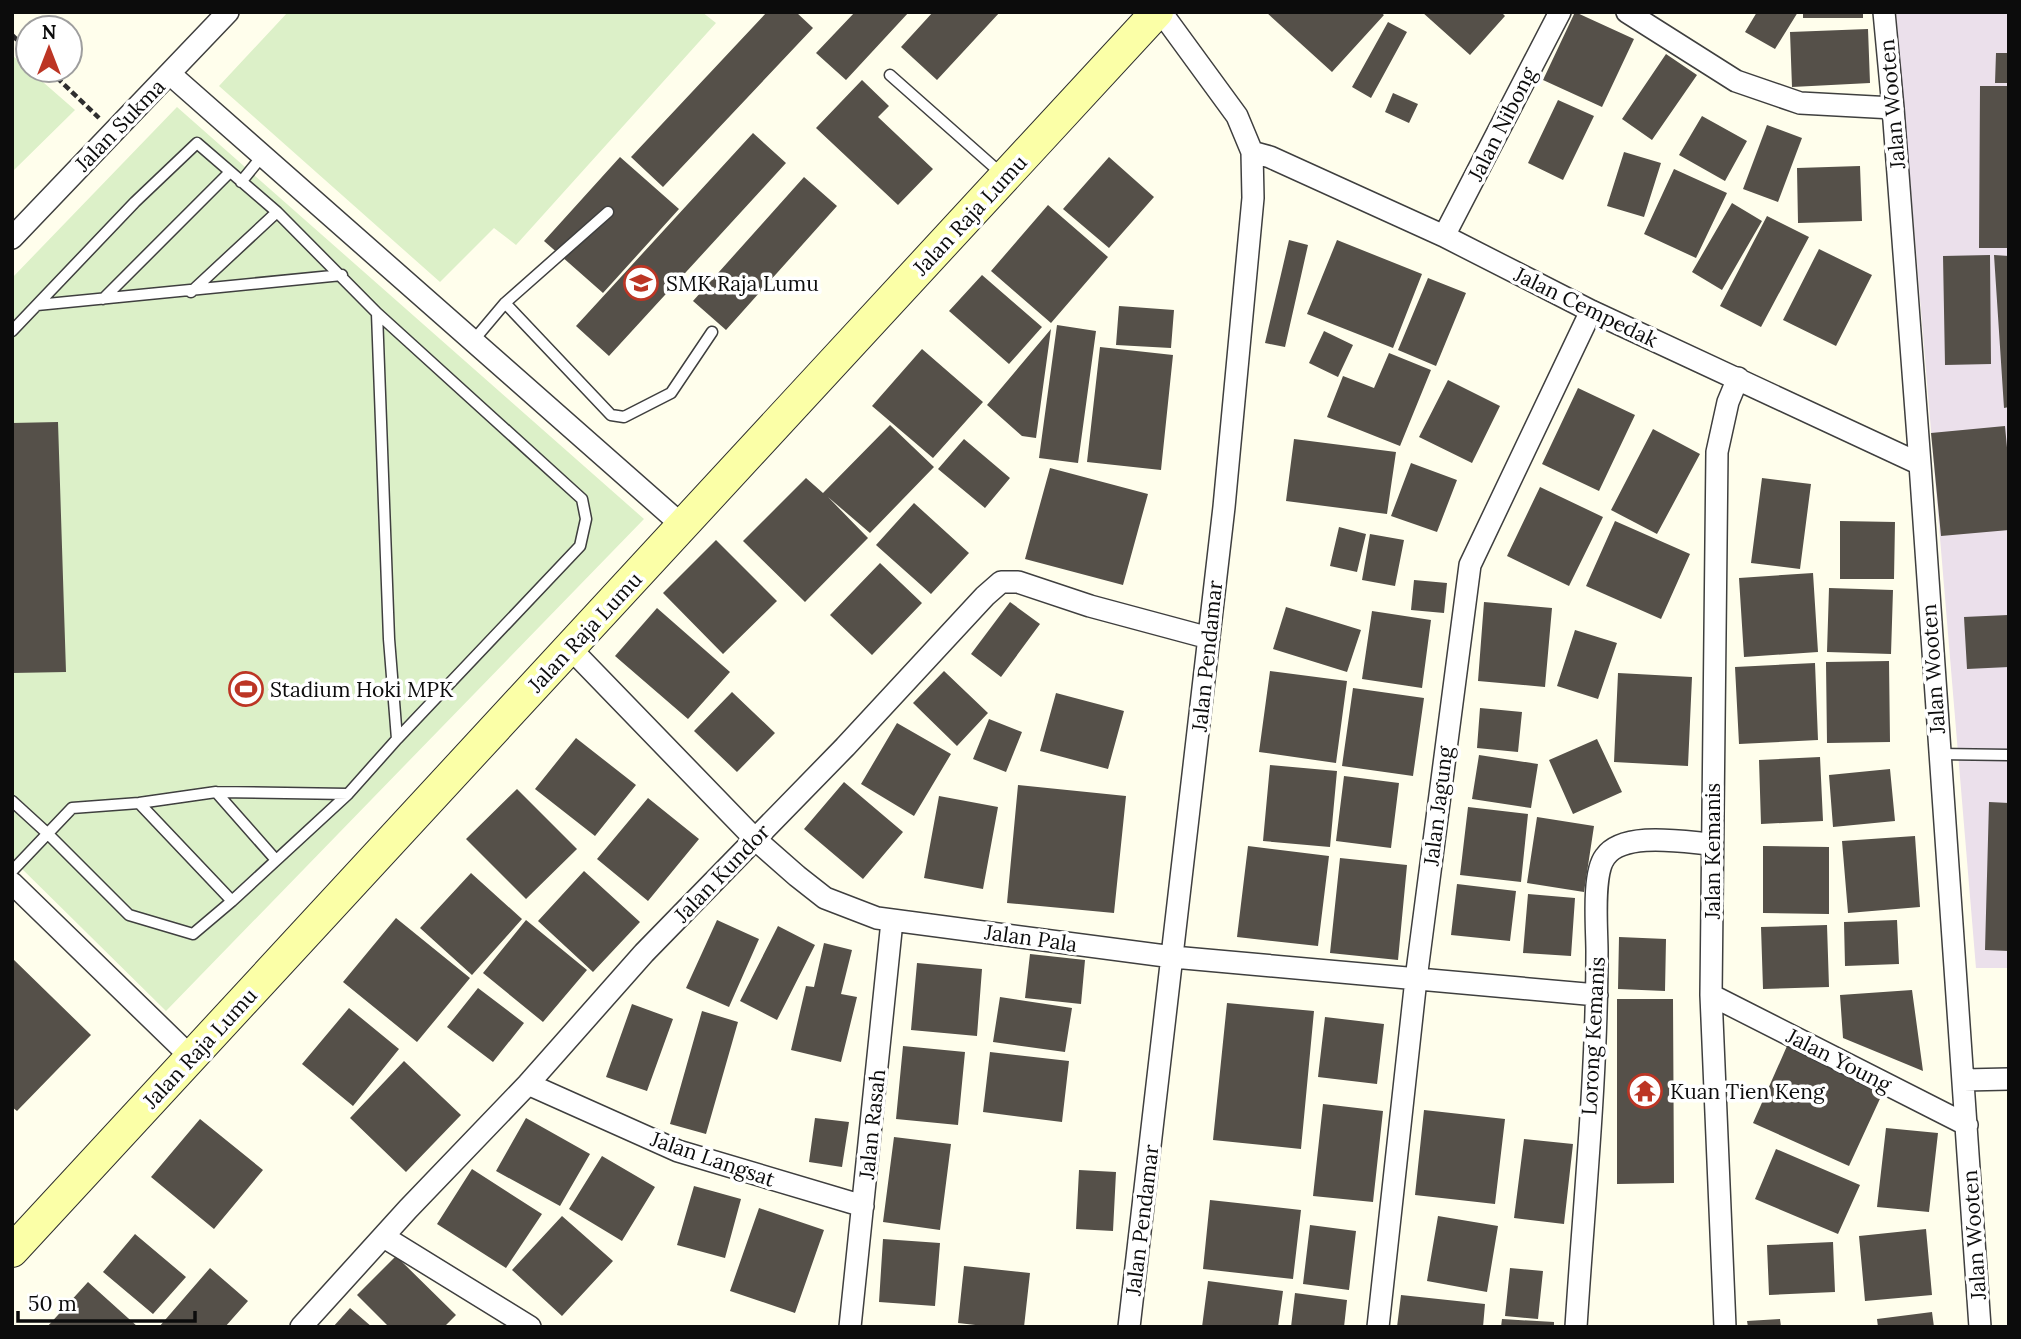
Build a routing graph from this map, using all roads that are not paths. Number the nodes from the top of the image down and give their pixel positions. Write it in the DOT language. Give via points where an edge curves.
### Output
graph roads {
  1 [pos="228,12"];
  2 [pos="1159,12"];
  3 [pos="1560,12"];
  4 [pos="1627,12"];
  5 [pos="1884,12"];
  6 [pos="170,74"];
  7 [pos="890,75"];
  8 [pos="1893,108"];
  9 [pos="1252,152"];
  10 [pos="262,155"];
  11 [pos="230,172"];
  12 [pos="1006,177"];
  13 [pos="241,182"];
  14 [pos="278,212"];
  15 [pos="607,212"];
  16 [pos="1444,236"];
  17 [pos="12,238"];
  18 [pos="342,275"];
  19 [pos="191,292"];
  20 [pos="103,299"];
  21 [pos="505,303"];
  22 [pos="37,305"];
  23 [pos="1591,311"];
  24 [pos="377,313"];
  25 [pos="12,331"];
  26 [pos="712,332"];
  27 [pos="473,341"];
  28 [pos="1738,378"];
  29 [pos="1920,464"];
  30 [pos="682,526"];
  31 [pos="1209,638"];
  32 [pos="570,648"];
  33 [pos="397,739"];
  34 [pos="1939,754"];
  35 [pos="2009,755"];
  36 [pos="216,792"];
  37 [pos="348,794"];
  38 [pos="12,801"];
  39 [pos="139,803"];
  40 [pos="47,833"];
  41 [pos="755,839"];
  42 [pos="1711,844"];
  43 [pos="276,860"];
  44 [pos="12,870"];
  45 [pos="12,883"];
  46 [pos="232,901"];
  47 [pos="892,921"];
  48 [pos="1173,957"];
  49 [pos="1416,979"];
  50 [pos="1597,995"];
  51 [pos="1711,995"];
  52 [pos="191,1058"];
  53 [pos="2009,1079"];
  54 [pos="1964,1080"];
  55 [pos="528,1084"];
  56 [pos="1967,1125"];
  57 [pos="863,1206"];
  58 [pos="384,1237"];
  59 [pos="12,1251"];
  60 [pos="301,1327"];
  61 [pos="530,1327"];
  62 [pos="850,1327"];
  63 [pos="1129,1327"];
  64 [pos="1378,1327"];
  65 [pos="1577,1327"];
  66 [pos="1725,1327"];
  67 [pos="1980,1327"];
  1 -- 6 [label="street, Jalan Sukma"];
  2 -- 9 [label="street, Jalan Pendamar" via="1237,116"];
  2 -- 12 [label="street, Jalan Raja Lumu"];
  3 -- 16 [label="street, Jalan Nibong"];
  4 -- 8 [label="street" via="1736,81 1800,103"];
  5 -- 8 [label="street, Jalan Wooten"];
  6 -- 10 [label="street"];
  6 -- 17 [label="street, Jalan Sukma"];
  7 -- 12 [label="lane"];
  8 -- 29 [label="street, Jalan Wooten"];
  9 -- 16 [label="street, Jalan Cempedak"];
  9 -- 31 [label="street, Jalan Pendamar" via="1250,239"];
  10 -- 13 [label="lane"];
  10 -- 27 [label="street"];
  11 -- 13 [label="lane"];
  11 -- 20 [label="lane"];
  11 -- 22 [label="lane" via="197,142"];
  12 -- 30 [label="street, Jalan Raja Lumu"];
  13 -- 14 [label="lane"];
  14 -- 18 [label="lane"];
  14 -- 19 [label="lane"];
  15 -- 21 [label="lane"];
  16 -- 23 [label="street, Jalan Cempedak"];
  18 -- 19 [label="lane"];
  18 -- 24 [label="lane"];
  19 -- 20 [label="lane"];
  20 -- 22 [label="lane"];
  21 -- 26 [label="lane" via="611,415 624,417 671,393"];
  21 -- 27 [label="lane"];
  22 -- 25 [label="lane"];
  23 -- 28 [label="street, Jalan Cempedak"];
  23 -- 49 [label="street, Jalan Jagung" via="1470,565"];
  24 -- 33 [label="lane"];
  24 -- 33 [label="lane" via="582,499 586,519 580,546"];
  27 -- 30 [label="street"];
  28 -- 29 [label="street, Jalan Cempedak"];
  28 -- 42 [label="street, Jalan Kemanis" via="1717,452"];
  29 -- 34 [label="street, Jalan Wooten"];
  30 -- 32 [label="street, Jalan Raja Lumu"];
  31 -- 41 [label="street, Jalan Kundor" via="1018,582 1001,582"];
  31 -- 48 [label="street, Jalan Pendamar"];
  32 -- 41 [label="street, Jalan Pala"];
  32 -- 52 [label="street, Jalan Raja Lumu"];
  33 -- 37 [label="lane"];
  34 -- 35 [label="lane"];
  34 -- 54 [label="street, Jalan Wooten"];
  36 -- 37 [label="lane"];
  36 -- 39 [label="lane"];
  36 -- 43 [label="lane"];
  37 -- 43 [label="lane"];
  38 -- 40 [label="lane"];
  39 -- 40 [label="lane" via="72,808"];
  39 -- 46 [label="lane"];
  40 -- 44 [label="lane"];
  40 -- 46 [label="lane" via="129,915 193,934"];
  41 -- 47 [label="street, Jalan Pala" via="825,898"];
  41 -- 55 [label="street, Jalan Kundor"];
  42 -- 50 [label="street, Lorong Kemanis" via="1647,839 1615,848 1604,858 1597,884"];
  42 -- 51 [label="street, Jalan Kemanis"];
  43 -- 46 [label="lane"];
  45 -- 52 [label="street"];
  47 -- 48 [label="street, Jalan Pala"];
  47 -- 57 [label="street, Jalan Rasah"];
  48 -- 49 [label="street, Jalan Pala"];
  48 -- 63 [label="street, Jalan Pendamar"];
  49 -- 50 [label="street, Jalan Pala"];
  49 -- 64 [label="street, Jalan Jagung"];
  50 -- 65 [label="street, Lorong Kemanis"];
  51 -- 56 [label="street, Jalan Young"];
  51 -- 66 [label="street, Jalan Kemanis"];
  52 -- 59 [label="street, Jalan Raja Lumu"];
  53 -- 54 [label="street"];
  54 -- 56 [label="street, Jalan Wooten"];
  55 -- 57 [label="street, Jalan Langsat" via="678,1151"];
  55 -- 58 [label="street, Jalan Kundor"];
  56 -- 67 [label="street, Jalan Wooten"];
  57 -- 62 [label="street, Jalan Rasah"];
  58 -- 60 [label="street, Jalan Kundor"];
  58 -- 61 [label="street"];
}
